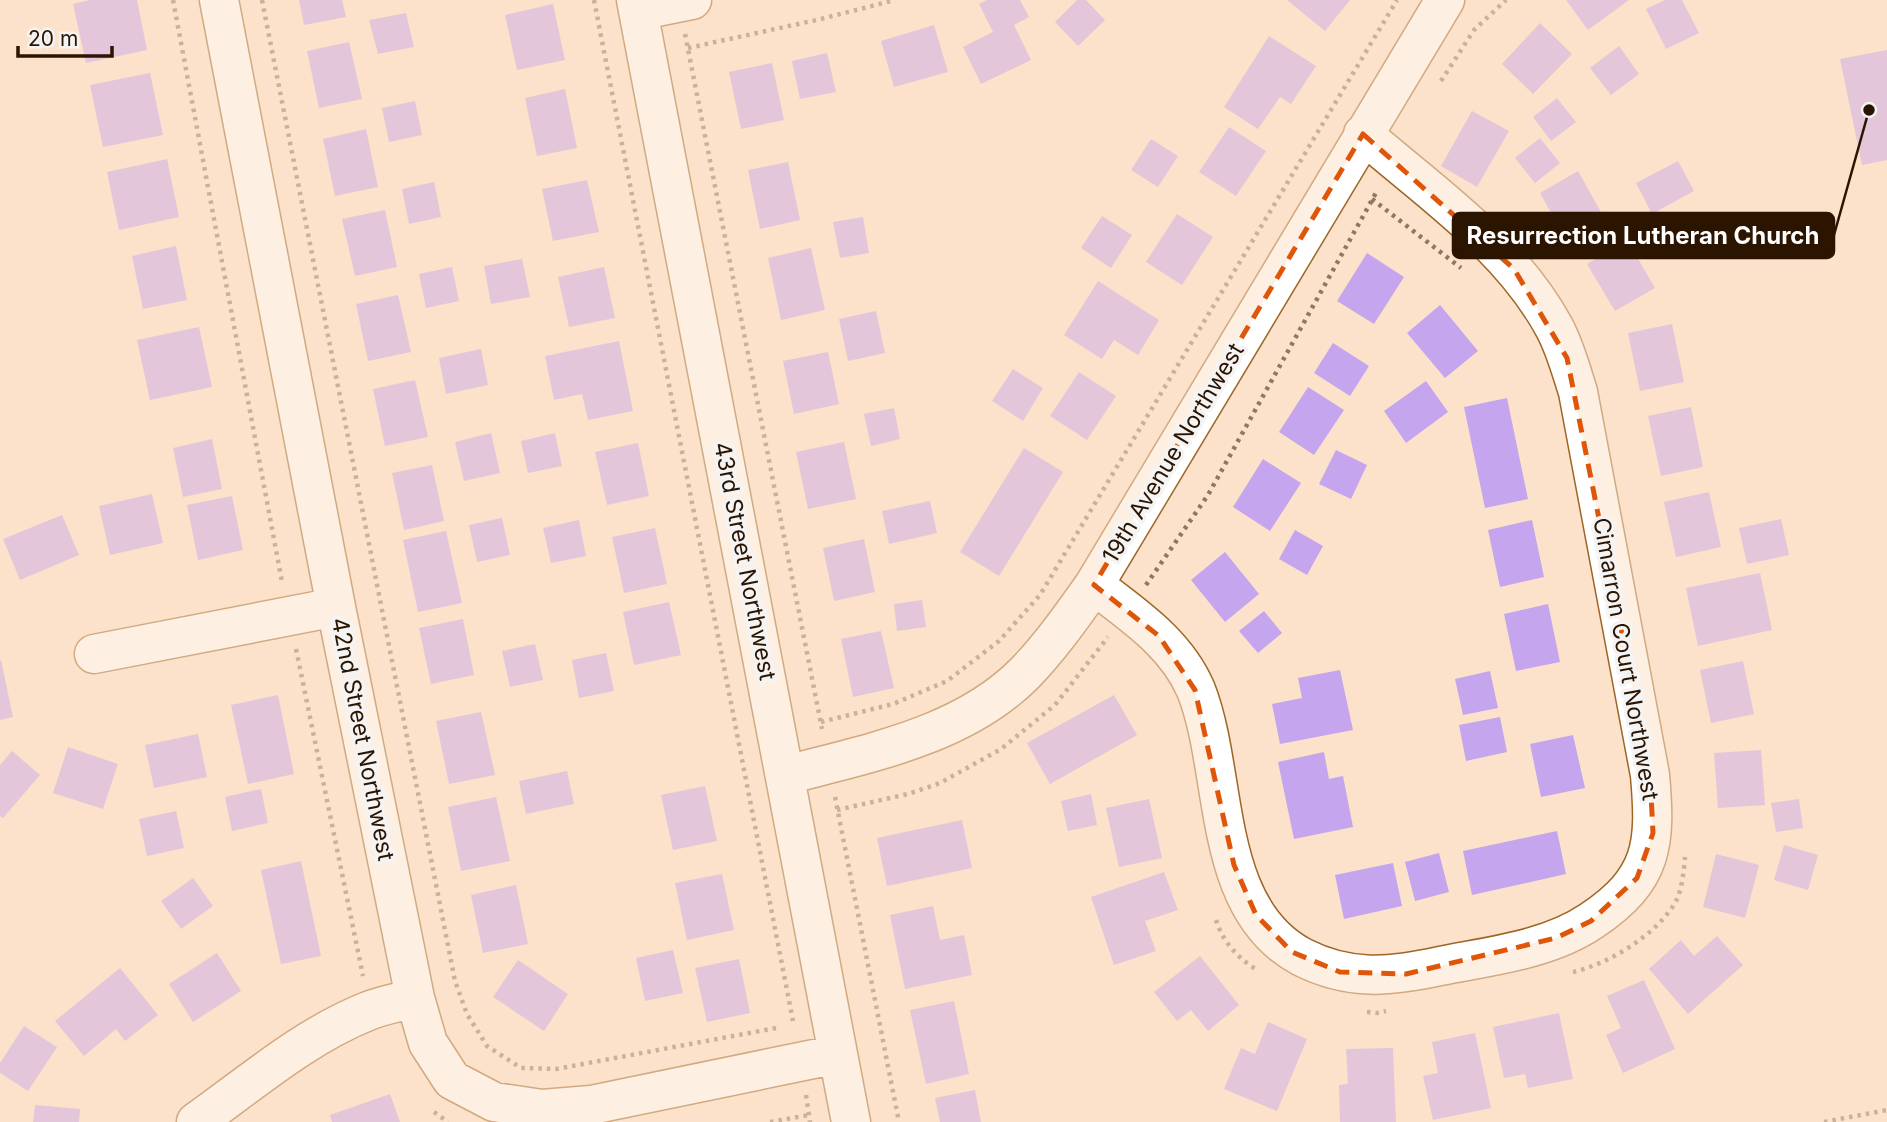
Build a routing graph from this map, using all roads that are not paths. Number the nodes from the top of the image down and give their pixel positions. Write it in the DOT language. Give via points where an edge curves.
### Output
graph roads {
  1 [pos="219,0"];
  2 [pos="692,0"];
  3 [pos="1445,0"];
  4 [pos="637,5"];
  5 [pos="1363,134"];
  6 [pos="1094,585"];
  7 [pos="336,607"];
  8 [pos="94,654"];
  9 [pos="786,775"];
  10 [pos="415,998"];
  11 [pos="838,1054"];
  12 [pos="196,1122"];
  13 [pos="851,1122"];
  1 -- 7 [label="street, 42nd Street Northwest"];
  2 -- 4 [label="street"];
  3 -- 5 [label="street, 19th Avenue Northwest"];
  4 -- 9 [label="street, 43rd Street Northwest"];
  5 -- 6 [label="street, 19th Avenue Northwest"];
  5 -- 6 [label="street, Cimarron Court Northwest" via="1482,234 1514,269 1555,329 1567,358 1578,392 1650,775 1653,833 1637,878 1591,921 1572,931 1524,948 1419,971 1372,976 1340,972 1292,952 1256,915 1238,877 1195,690 1159,636"];
  6 -- 9 [label="street, 19th Avenue Northwest" via="1023,674 968,715 915,738"];
  7 -- 8 [label="street"];
  7 -- 10 [label="street, 42nd Street Northwest"];
  9 -- 11 [label="street, 43rd Street Northwest"];
  10 -- 11 [label="street, 42nd Street Northwest" via="428,1043 452,1080 495,1102 542,1109 591,1105"];
  10 -- 12 [label="street" via="370,1010 300,1047"];
  11 -- 13 [label="street, 43rd Street Northwest"];
}
